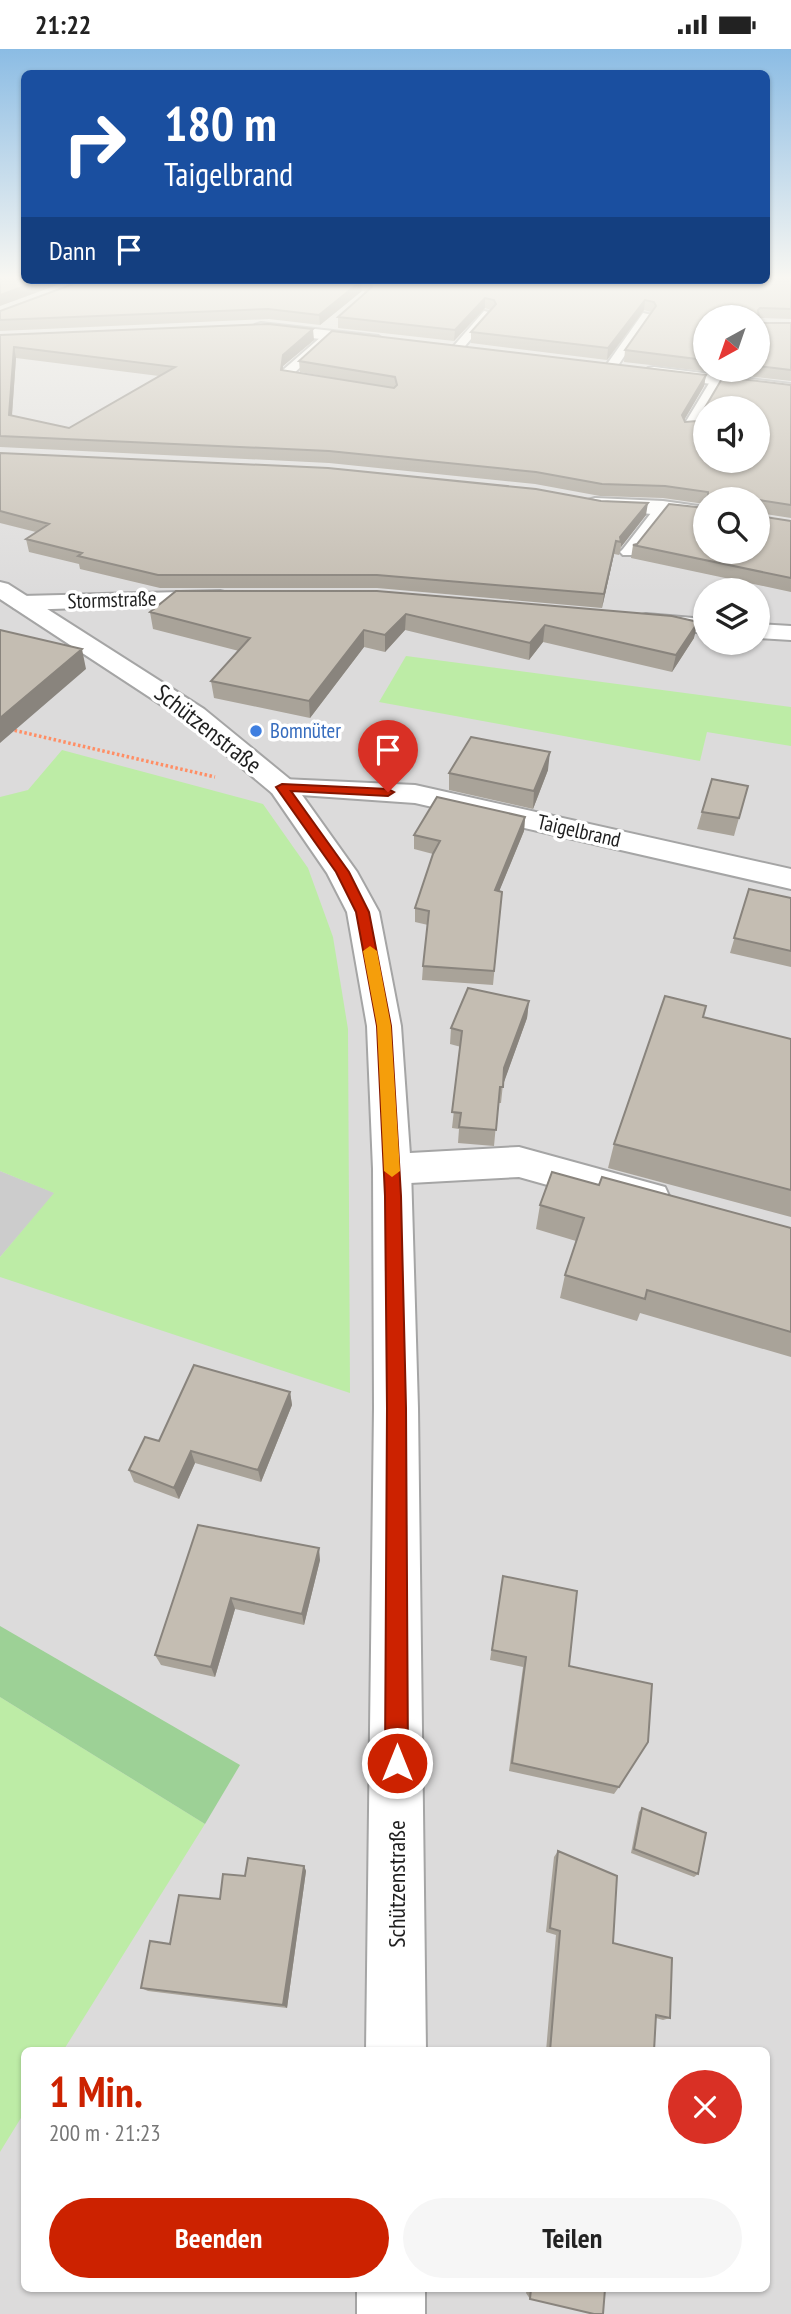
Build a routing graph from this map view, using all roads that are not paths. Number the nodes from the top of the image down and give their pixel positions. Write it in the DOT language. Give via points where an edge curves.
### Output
graph roads {
  1 [pos="303,381"];
  2 [pos="720,382"];
  3 [pos="755,382"];
  4 [pos="324,384"];
  5 [pos="791,389"];
  6 [pos="688,428"];
  7 [pos="574,500"];
  8 [pos="663,507"];
  9 [pos="693,511"];
  10 [pos="628,552"];
  11 [pos="11,596"];
  12 [pos="243,598"];
  13 [pos="623,619"];
  14 [pos="693,625"];
  15 [pos="770,632"];
  16 [pos="791,633"];
  17 [pos="282,787"];
  18 [pos="791,879"];
  19 [pos="392,1169"];
  20 [pos="687,1208"];
  21 [pos="396,2047"];
  22 [pos="391,2292"];
  23 [pos="391,2314"];
  1 -- 4 [label="lane"];
  2 -- 6 [label="lane"];
  3 -- 5 [label="street"];
  7 -- 8 [label="street"];
  8 -- 9 [label="street"];
  8 -- 10 [label="lane"];
  11 -- 12 [label="street, Stormstraße"];
  11 -- 17 [label="street, Schützenstraße" via="195,715"];
  13 -- 14 [label="street"];
  15 -- 16 [label="street"];
  17 -- 18 [label="street, Taigelbrand" via="415,794"];
  17 -- 19 [label="street, Schützenstraße" via="342,872 363,912 384,1026"];
  19 -- 20 [label="street" via="519,1162"];
  19 -- 21 [label="street, Schützenstraße"];
  22 -- 23 [label="street"];
}
